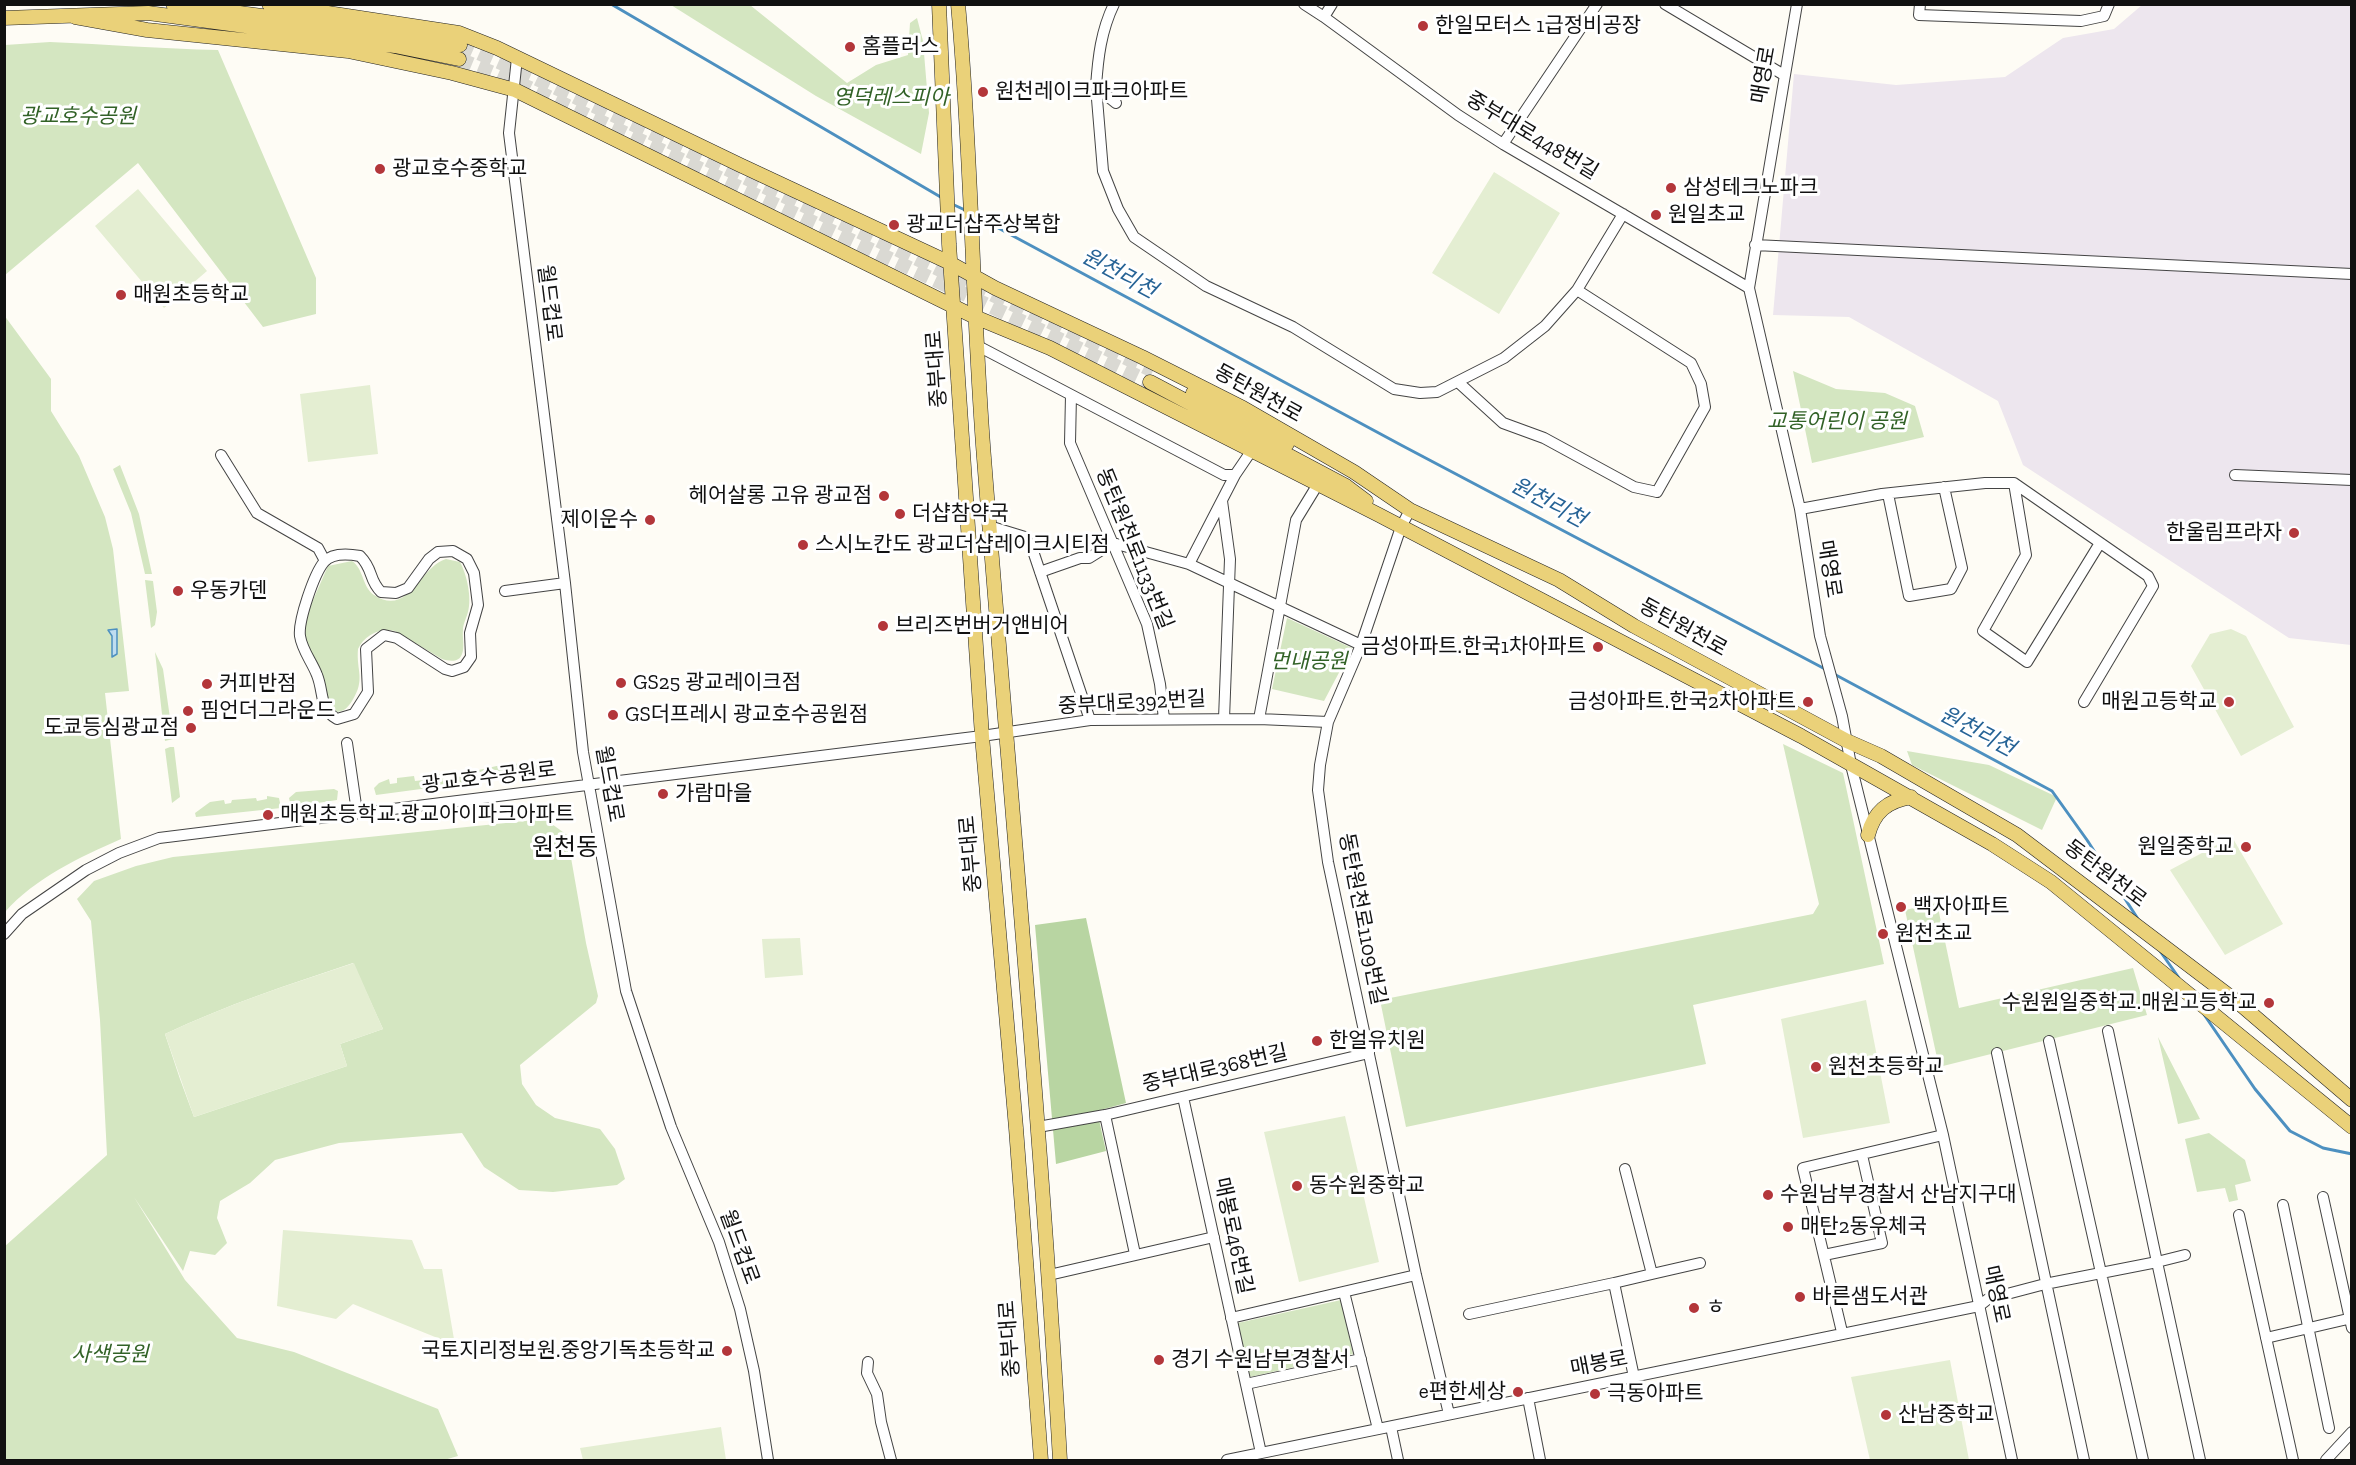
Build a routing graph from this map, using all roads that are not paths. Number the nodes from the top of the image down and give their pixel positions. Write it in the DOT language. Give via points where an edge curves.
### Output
graph roads {
  1 [pos="173,4"];
  2 [pos="269,4"];
  3 [pos="939,4"];
  4 [pos="958,4"];
  5 [pos="1114,4"];
  6 [pos="1304,4"];
  7 [pos="1332,4"];
  8 [pos="1597,4"];
  9 [pos="1797,4"];
  10 [pos="1920,4"];
  11 [pos="2109,4"];
  12 [pos="1666,5"];
  13 [pos="75,17"];
  14 [pos="1324,17"];
  15 [pos="4,18"];
  16 [pos="460,45"];
  17 [pos="517,58"];
  18 [pos="459,59"];
  19 [pos="1784,75"];
  20 [pos="1096,87"];
  21 [pos="515,90"];
  22 [pos="1116,103"];
  23 [pos="1503,144"];
  24 [pos="1623,214"];
  25 [pos="1755,245"];
  26 [pos="950,263"];
  27 [pos="2352,274"];
  28 [pos="973,276"];
  29 [pos="1749,288"];
  30 [pos="1577,290"];
  31 [pos="954,306"];
  32 [pos="975,317"];
  33 [pos="976,345"];
  34 [pos="1458,382"];
  35 [pos="1071,395"];
  36 [pos="1252,450"];
  37 [pos="221,455"];
  38 [pos="1235,475"];
  39 [pos="2235,475"];
  40 [pos="2352,480"];
  41 [pos="2014,483"];
  42 [pos="1318,484"];
  43 [pos="1944,487"];
  44 [pos="1888,494"];
  45 [pos="1222,501"];
  46 [pos="1800,509"];
  47 [pos="1410,510"];
  48 [pos="989,526"];
  49 [pos="1401,527"];
  50 [pos="1113,543"];
  51 [pos="2100,543"];
  52 [pos="325,561"];
  53 [pos="1189,564"];
  54 [pos="1040,572"];
  55 [pos="564,583"];
  56 [pos="1229,583"];
  57 [pos="506,591"];
  58 [pos="1280,607"];
  59 [pos="1361,645"];
  60 [pos="2084,702"];
  61 [pos="1164,719"];
  62 [pos="1224,719"];
  63 [pos="1259,719"];
  64 [pos="1090,720"];
  65 [pos="1328,722"];
  66 [pos="1006,733"];
  67 [pos="982,736"];
  68 [pos="1847,741"];
  69 [pos="347,743"];
  70 [pos="1851,765"];
  71 [pos="588,784"];
  72 [pos="1911,797"];
  73 [pos="357,812"];
  74 [pos="1868,835"];
  75 [pos="4,934"];
  76 [pos="2108,1031"];
  77 [pos="2049,1041"];
  78 [pos="1370,1053"];
  79 [pos="1996,1053"];
  80 [pos="1183,1097"];
  81 [pos="2352,1100"];
  82 [pos="1105,1115"];
  83 [pos="2347,1124"];
  84 [pos="1038,1127"];
  85 [pos="1943,1135"];
  86 [pos="1862,1155"];
  87 [pos="1625,1169"];
  88 [pos="2323,1197"];
  89 [pos="2283,1205"];
  90 [pos="2239,1215"];
  91 [pos="1214,1237"];
  92 [pos="1135,1254"];
  93 [pos="1824,1255"];
  94 [pos="2185,1255"];
  95 [pos="2157,1262"];
  96 [pos="1700,1263"];
  97 [pos="2102,1272"];
  98 [pos="1652,1274"];
  99 [pos="1049,1275"];
  100 [pos="1416,1275"];
  101 [pos="1614,1283"];
  102 [pos="2045,1284"];
  103 [pos="1344,1292"];
  104 [pos="1978,1306"];
  105 [pos="1469,1314"];
  106 [pos="1231,1318"];
  107 [pos="2351,1321"];
  108 [pos="2308,1327"];
  109 [pos="1842,1332"];
  110 [pos="2266,1338"];
  111 [pos="1361,1359"];
  112 [pos="868,1362"];
  113 [pos="1634,1377"];
  114 [pos="1246,1384"];
  115 [pos="1527,1398"];
  116 [pos="1449,1414"];
  117 [pos="1391,1426"];
  118 [pos="2329,1428"];
  119 [pos="1378,1430"];
  120 [pos="2352,1432"];
  121 [pos="1059,1437"];
  122 [pos="1039,1438"];
  123 [pos="1261,1454"];
  124 [pos="768,1461"];
  125 [pos="891,1461"];
  126 [pos="1041,1461"];
  127 [pos="1060,1461"];
  128 [pos="1227,1461"];
  129 [pos="1398,1461"];
  130 [pos="1540,1461"];
  131 [pos="2012,1461"];
  132 [pos="2084,1461"];
  133 [pos="2143,1461"];
  134 [pos="2200,1461"];
  135 [pos="2294,1461"];
  136 [pos="2326,1461"];
  1 -- 16 [label="main road"];
  2 -- 17 [label="main road, 동탄원천로" via="459,33"];
  3 -- 26 [label="main road, 중부대로"];
  4 -- 28 [label="main road, 중부대로" via="966,86"];
  5 -- 20 [label="street" via="1098,52"];
  6 -- 14 [label="street, 중부대로448번길"];
  7 -- 14 [label="street"];
  8 -- 23 [label="street"];
  9 -- 19 [label="street, 매영로"];
  10 -- 11 [label="street" via="1919,15 2081,21 2104,16"];
  12 -- 19 [label="street"];
  13 -- 15 [label="main road"];
  13 -- 18 [label="main road" via="148,13 395,46"];
  13 -- 21 [label="main road, 동탄원천로" via="147,30 348,51"];
  14 -- 23 [label="street, 중부대로448번길"];
  17 -- 21 [label="street, 월드컵로"];
  17 -- 26 [label="main road, 동탄원천로"];
  19 -- 25 [label="street, 매영로"];
  20 -- 22 [label="street"];
  20 -- 34 [label="street" via="1102,171 1134,237 1206,286 1293,327 1394,389 1437,392"];
  21 -- 31 [label="main road, 동탄원천로"];
  21 -- 55 [label="street, 월드컵로" via="509,133"];
  23 -- 24 [label="street, 중부대로448번길"];
  24 -- 29 [label="street, 중부대로448번길"];
  24 -- 30 [label="street"];
  25 -- 27 [label="street"];
  25 -- 29 [label="street, 매영로"];
  26 -- 28 [label="main road, 동탄원천로"];
  26 -- 31 [label="main road, 중부대로"];
  28 -- 32 [label="main road, 중부대로"];
  28 -- 47 [label="main road, 동탄원천로" via="1243,408 1354,472"];
  29 -- 46 [label="street, 매영로"];
  30 -- 34 [label="street" via="1537,332 1504,358"];
  30 -- 34 [label="street" via="1691,363 1701,384 1705,406 1657,492 1634,487 1544,438 1503,423"];
  31 -- 32 [label="main road, 동탄원천로"];
  31 -- 67 [label="main road, 중부대로"];
  32 -- 33 [label="main road, 중부대로"];
  32 -- 36 [label="main road, 동탄원천로" via="1050,348"];
  33 -- 35 [label="street"];
  33 -- 48 [label="main road, 중부대로"];
  35 -- 38 [label="street" via="1224,475"];
  35 -- 50 [label="street, 동탄원천로1133번길" via="1070,443"];
  36 -- 38 [label="street"];
  36 -- 42 [label="main road, 동탄원천로"];
  37 -- 52 [label="street" via="257,513 318,548"];
  38 -- 45 [label="street"];
  39 -- 40 [label="street"];
  41 -- 43 [label="street"];
  41 -- 51 [label="street"];
  41 -- 51 [label="street" via="2026,555 1983,631 2027,662"];
  42 -- 49 [label="main road, 동탄원천로"];
  42 -- 58 [label="street" via="1296,520"];
  43 -- 44 [label="street"];
  43 -- 44 [label="street" via="1962,568 1951,589 1909,597"];
  44 -- 46 [label="street"];
  45 -- 53 [label="street"];
  45 -- 56 [label="street, 중부대로392번길" via="1230,559"];
  46 -- 68 [label="street, 매영로" via="1820,636"];
  47 -- 49 [label="street, 동탄원천로1109번길"];
  47 -- 49 [label="main road" via="1152,377 1346,486"];
  47 -- 68 [label="main road, 동탄원천로" via="1558,580 1634,626"];
  48 -- 54 [label="street" via="1025,537"];
  48 -- 66 [label="main road, 중부대로"];
  49 -- 59 [label="street, 동탄원천로1109번길"];
  49 -- 70 [label="main road, 동탄원천로"];
  50 -- 53 [label="street"];
  50 -- 54 [label="street" via="1089,558"];
  50 -- 61 [label="street, 동탄원천로1133번길" via="1147,624"];
  51 -- 60 [label="street" via="2148,576 2153,586"];
  52 -- 52 [label="street" via="300,624 301,639 317,675 327,714 337,719 354,714 368,692 366,649 384,635 397,638 445,669 464,667 471,657 470,633 478,605 474,573 467,559 453,551 438,552 408,588 396,593 381,592 373,584 370,566 360,556 334,556"];
  53 -- 56 [label="street"];
  54 -- 64 [label="street"];
  55 -- 57 [label="street"];
  55 -- 71 [label="street, 월드컵로"];
  56 -- 58 [label="street"];
  56 -- 62 [label="street, 중부대로392번길"];
  58 -- 59 [label="street"];
  58 -- 63 [label="street"];
  59 -- 65 [label="street, 동탄원천로1109번길"];
  61 -- 62 [label="street, 중부대로392번길"];
  61 -- 64 [label="street, 중부대로392번길"];
  62 -- 63 [label="street, 중부대로392번길"];
  63 -- 65 [label="street, 중부대로392번길"];
  64 -- 66 [label="street, 중부대로392번길"];
  65 -- 78 [label="street, 동탄원천로1109번길" via="1318,790 1328,862"];
  66 -- 67 [label="street, 광교호수공원로"];
  66 -- 84 [label="main road, 중부대로"];
  67 -- 71 [label="street, 광교호수공원로"];
  67 -- 122 [label="main road, 중부대로"];
  68 -- 70 [label="street, 매영로"];
  68 -- 81 [label="main road, 동탄원천로" via="1881,756 2017,835 2240,1004"];
  69 -- 73 [label="street"];
  70 -- 72 [label="main road, 동탄원천로"];
  70 -- 74 [label="street, 매영로"];
  71 -- 73 [label="street, 광교호수공원로" via="448,804"];
  71 -- 124 [label="street, 월드컵로" via="626,991 671,1127 719,1242 740,1309"];
  72 -- 74 [label="main road" via="1892,801 1880,810"];
  72 -- 83 [label="main road, 동탄원천로" via="2051,882"];
  73 -- 75 [label="street, 광교호수공원로" via="159,838 140,844 86,870 22,914"];
  74 -- 85 [label="street, 매영로"];
  76 -- 95 [label="street"];
  77 -- 97 [label="street"];
  78 -- 80 [label="street, 중부대로368번길"];
  78 -- 100 [label="street, 동탄원천로1109번길"];
  79 -- 102 [label="street"];
  80 -- 82 [label="street, 중부대로368번길"];
  80 -- 91 [label="street, 매봉로46번길"];
  82 -- 84 [label="street, 중부대로368번길"];
  82 -- 92 [label="street"];
  84 -- 99 [label="main road, 중부대로"];
  85 -- 86 [label="street"];
  85 -- 104 [label="street, 매영로"];
  86 -- 93 [label="street" via="1882,1243"];
  86 -- 93 [label="street" via="1803,1168"];
  87 -- 98 [label="street"];
  88 -- 107 [label="street"];
  89 -- 108 [label="street"];
  90 -- 110 [label="street"];
  91 -- 92 [label="street"];
  91 -- 106 [label="street, 매봉로46번길"];
  92 -- 99 [label="street"];
  93 -- 109 [label="street"];
  94 -- 95 [label="street, 매봉로"];
  95 -- 97 [label="street, 매봉로"];
  95 -- 134 [label="street"];
  96 -- 98 [label="street"];
  97 -- 102 [label="street, 매봉로"];
  97 -- 133 [label="street"];
  98 -- 101 [label="street"];
  99 -- 121 [label="main road, 중부대로"];
  100 -- 103 [label="street"];
  100 -- 116 [label="street, 동탄원천로1109번길"];
  101 -- 105 [label="street"];
  101 -- 113 [label="street"];
  102 -- 104 [label="street, 매봉로" via="1988,1299"];
  102 -- 132 [label="street"];
  103 -- 106 [label="street"];
  103 -- 111 [label="street"];
  104 -- 109 [label="street, 매봉로"];
  104 -- 131 [label="street, 매영로"];
  106 -- 114 [label="street, 매봉로46번길"];
  107 -- 108 [label="street"];
  108 -- 110 [label="street"];
  108 -- 118 [label="street"];
  109 -- 113 [label="street, 매봉로"];
  110 -- 135 [label="street"];
  111 -- 114 [label="street"];
  111 -- 119 [label="street"];
  112 -- 125 [label="street" via="867,1373 877,1394"];
  113 -- 115 [label="street, 매봉로"];
  114 -- 123 [label="street, 매봉로46번길"];
  115 -- 116 [label="street, 매봉로"];
  115 -- 130 [label="street"];
  116 -- 117 [label="street, 매봉로"];
  117 -- 119 [label="street, 매봉로"];
  117 -- 129 [label="street"];
  119 -- 123 [label="street, 매봉로"];
  120 -- 136 [label="street"];
  121 -- 122 [label="main road"];
  121 -- 127 [label="main road, 중부대로"];
  122 -- 126 [label="main road, 중부대로"];
  123 -- 128 [label="street, 매봉로"];
}
